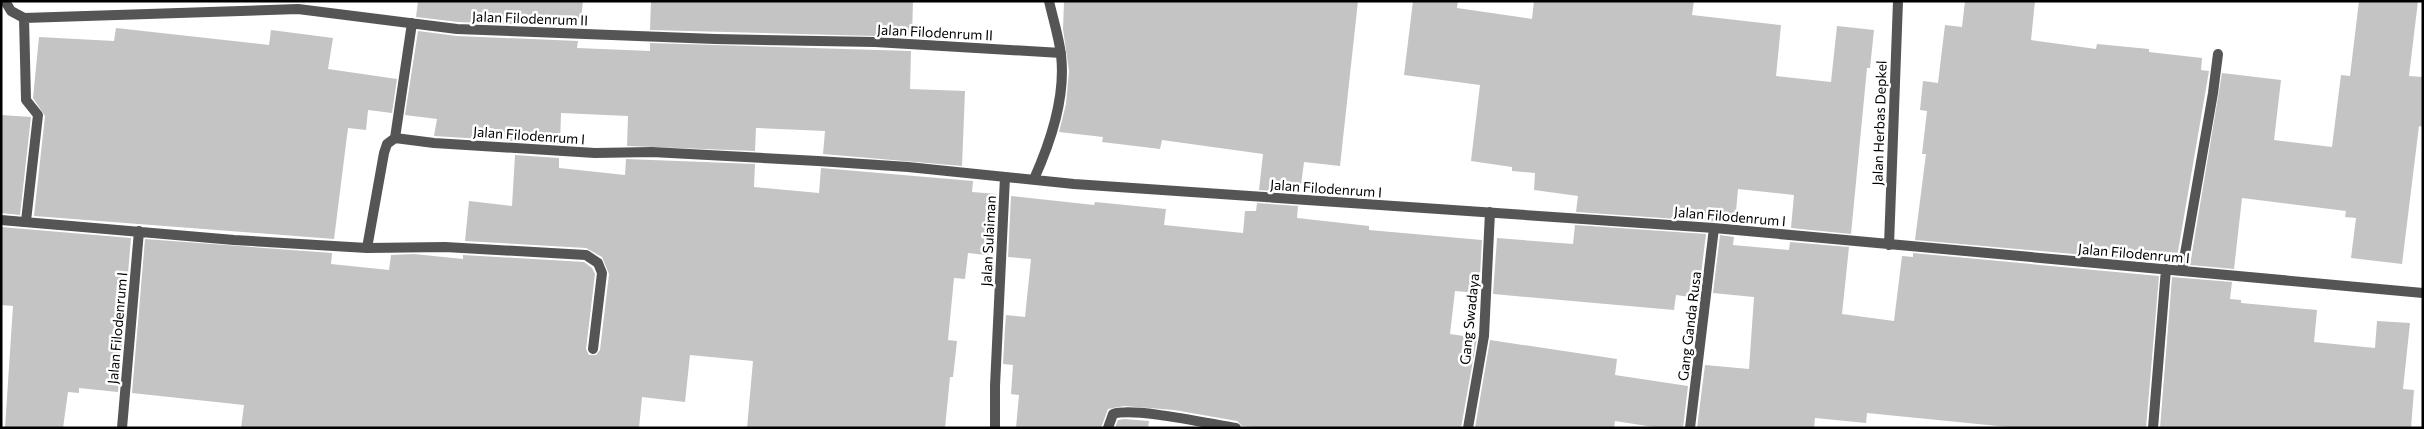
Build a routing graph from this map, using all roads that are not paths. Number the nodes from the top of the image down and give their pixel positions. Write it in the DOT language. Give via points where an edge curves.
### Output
graph roads {
  1 [pos="5,1"];
  2 [pos="1050,1"];
  3 [pos="1898,1"];
  4 [pos="24,18"];
  5 [pos="412,23"];
  6 [pos="1061,53"];
  7 [pos="2218,54"];
  8 [pos="395,138"];
  9 [pos="1005,177"];
  10 [pos="1034,179"];
  11 [pos="1490,212"];
  12 [pos="1,220"];
  13 [pos="26,221"];
  14 [pos="1714,228"];
  15 [pos="139,231"];
  16 [pos="1889,245"];
  17 [pos="367,248"];
  18 [pos="2166,269"];
  19 [pos="2182,271"];
  20 [pos="2423,293"];
  21 [pos="593,349"];
  22 [pos="122,428"];
  23 [pos="995,428"];
  24 [pos="1108,428"];
  25 [pos="1236,428"];
  26 [pos="1468,428"];
  27 [pos="1690,428"];
  28 [pos="2153,428"];
  1 -- 4 [label="street" via="11,10"];
  2 -- 6 [label="street"];
  3 -- 16 [label="street, Jalan Herbas Depkel"];
  4 -- 5 [label="street, Jalan Filodenrum II" via="298,10"];
  4 -- 13 [label="street" via="26,100 38,115"];
  5 -- 6 [label="street, Jalan Filodenrum II" via="457,29 875,42"];
  5 -- 8 [label="street"];
  6 -- 10 [label="street" via="1058,106 1049,147"];
  7 -- 19 [label="street"];
  8 -- 9 [label="street, Jalan Filodenrum I" via="586,152 818,160"];
  8 -- 17 [label="street" via="387,144 384,153"];
  9 -- 10 [label="street, Jalan Sulaiman"];
  9 -- 23 [label="street, Jalan Sulaiman"];
  10 -- 11 [label="street, Jalan Filodenrum I"];
  11 -- 14 [label="street, Jalan Filodenrum I"];
  11 -- 26 [label="street, Gang Swadaya" via="1484,336"];
  12 -- 13 [label="street"];
  13 -- 15 [label="street"];
  14 -- 16 [label="street, Jalan Filodenrum I"];
  14 -- 27 [label="street, Gang Ganda Rusa"];
  15 -- 17 [label="street"];
  15 -- 22 [label="street, Jalan Filodenrum I"];
  16 -- 18 [label="street, Jalan Filodenrum I"];
  17 -- 21 [label="street" via="445,247 586,255 598,263 602,273"];
  18 -- 19 [label="street, Jalan Filodenrum I"];
  18 -- 28 [label="street"];
  19 -- 20 [label="street, Jalan Filodenrum I"];
  24 -- 25 [label="street" via="1113,414 1118,412"];
}
